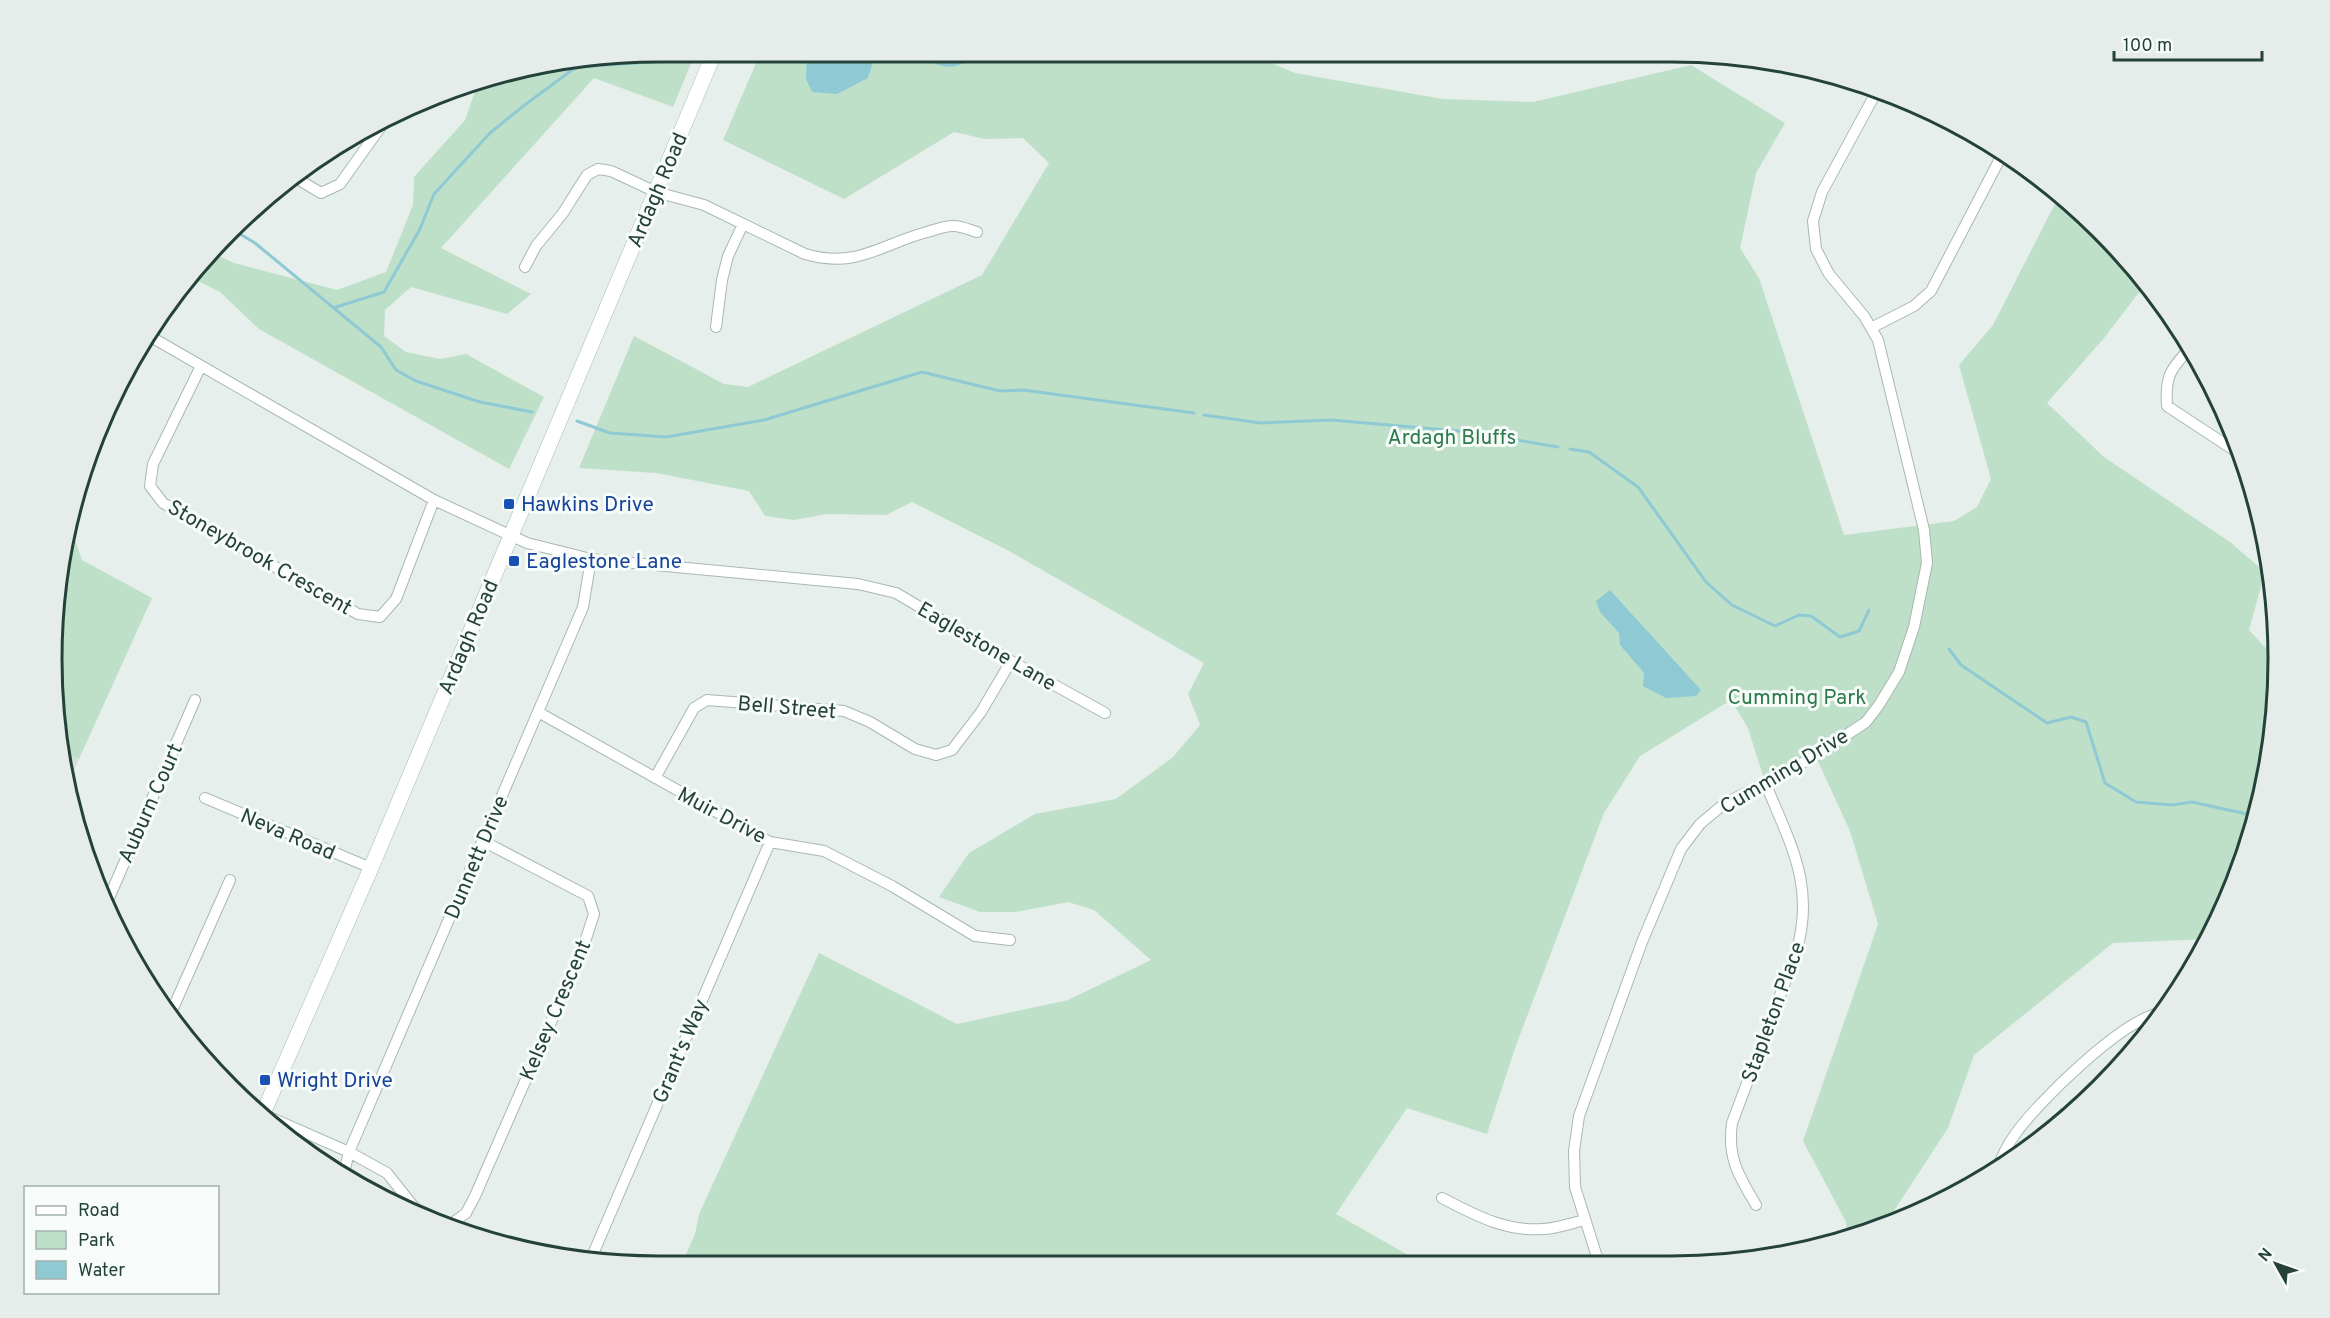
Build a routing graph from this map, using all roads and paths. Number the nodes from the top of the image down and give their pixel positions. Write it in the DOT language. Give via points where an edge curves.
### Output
graph roads {
  1 [pos="710,62"];
  2 [pos="1874,97"];
  3 [pos="376,133"];
  4 [pos="1999,160"];
  5 [pos="301,181"];
  6 [pos="656,192"];
  7 [pos="743,224"];
  8 [pos="977,232"];
  9 [pos="525,267"];
  10 [pos="716,327"];
  11 [pos="1871,328"];
  12 [pos="155,339"];
  13 [pos="2184,354"];
  14 [pos="201,366"];
  15 [pos="2229,447"];
  16 [pos="434,500"];
  17 [pos="511,536"];
  18 [pos="591,559"];
  19 [pos="1011,661"];
  20 [pos="195,700"];
  21 [pos="538,712"];
  22 [pos="1105,713"];
  23 [pos="655,778"];
  24 [pos="1765,782"];
  25 [pos="205,798"];
  26 [pos="483,841"];
  27 [pos="770,842"];
  28 [pos="371,868"];
  29 [pos="230,880"];
  30 [pos="110,895"];
  31 [pos="1010,940"];
  32 [pos="174,1007"];
  33 [pos="2151,1015"];
  34 [pos="262,1105"];
  35 [pos="286,1126"];
  36 [pos="349,1152"];
  37 [pos="2004,1155"];
  38 [pos="345,1167"];
  39 [pos="1442,1198"];
  40 [pos="410,1202"];
  41 [pos="1756,1205"];
  42 [pos="1586,1220"];
  43 [pos="456,1221"];
  44 [pos="594,1252"];
  45 [pos="1598,1256"];
  1 -- 6 [label="street, Ardagh Road"];
  2 -- 11 [label="street, Cumming Drive" via="1822,192 1813,221 1816,249 1829,274"];
  3 -- 5 [label="street" via="340,184 321,193"];
  4 -- 11 [label="street" via="1931,291 1914,306"];
  6 -- 7 [label="street" via="704,205"];
  6 -- 9 [label="street" via="605,169 592,171"];
  6 -- 17 [label="street, Ardagh Road"];
  7 -- 8 [label="street" via="805,254 835,260 862,257 953,225"];
  7 -- 10 [label="street" via="726,264"];
  11 -- 24 [label="street, Cumming Drive" via="1878,340 1924,530 1927,563 1914,627 1899,672 1866,722 1810,759"];
  12 -- 14 [label="street"];
  13 -- 15 [label="street" via="2165,383 2167,406"];
  14 -- 16 [label="street"];
  14 -- 16 [label="street, Stoneybrook Crescent" via="153,464 150,486 163,503 358,614 380,617 396,599"];
  16 -- 17 [label="street"];
  17 -- 18 [label="street, Eaglestone Lane"];
  17 -- 28 [label="street, Ardagh Road"];
  18 -- 19 [label="street, Eaglestone Lane" via="858,584 896,593"];
  18 -- 21 [label="street, Dunnett Drive" via="584,607"];
  19 -- 22 [label="street, Eaglestone Lane"];
  19 -- 23 [label="street, Bell Street" via="981,712 952,750 936,755 915,749 844,711 707,700 694,708"];
  20 -- 30 [label="street, Auburn Court"];
  21 -- 23 [label="street, Muir Drive"];
  21 -- 26 [label="street, Dunnett Drive"];
  23 -- 27 [label="street, Muir Drive"];
  24 -- 41 [label="street, Stapleton Place" via="1798,863 1804,909 1796,953 1732,1123 1734,1166"];
  24 -- 42 [label="street, Cumming Drive" via="1724,804 1700,824 1681,849 1642,942 1579,1116 1575,1187"];
  25 -- 28 [label="street, Neva Road"];
  26 -- 36 [label="street, Dunnett Drive"];
  26 -- 43 [label="street, Kelsey Crescent" via="588,896 594,914 582,951 475,1196 466,1213"];
  27 -- 31 [label="street, Muir Drive" via="824,851 975,936"];
  27 -- 44 [label="street, Grant's Way"];
  28 -- 34 [label="street, Ardagh Road"];
  29 -- 32 [label="street"];
  33 -- 37 [label="street" via="2100,1047 2033,1111"];
  35 -- 36 [label="street"];
  36 -- 38 [label="street, Dunnett Drive"];
  36 -- 40 [label="street" via="387,1173"];
  39 -- 42 [label="street" via="1490,1223 1518,1228 1545,1229"];
  42 -- 45 [label="street, Cumming Drive"];
}
